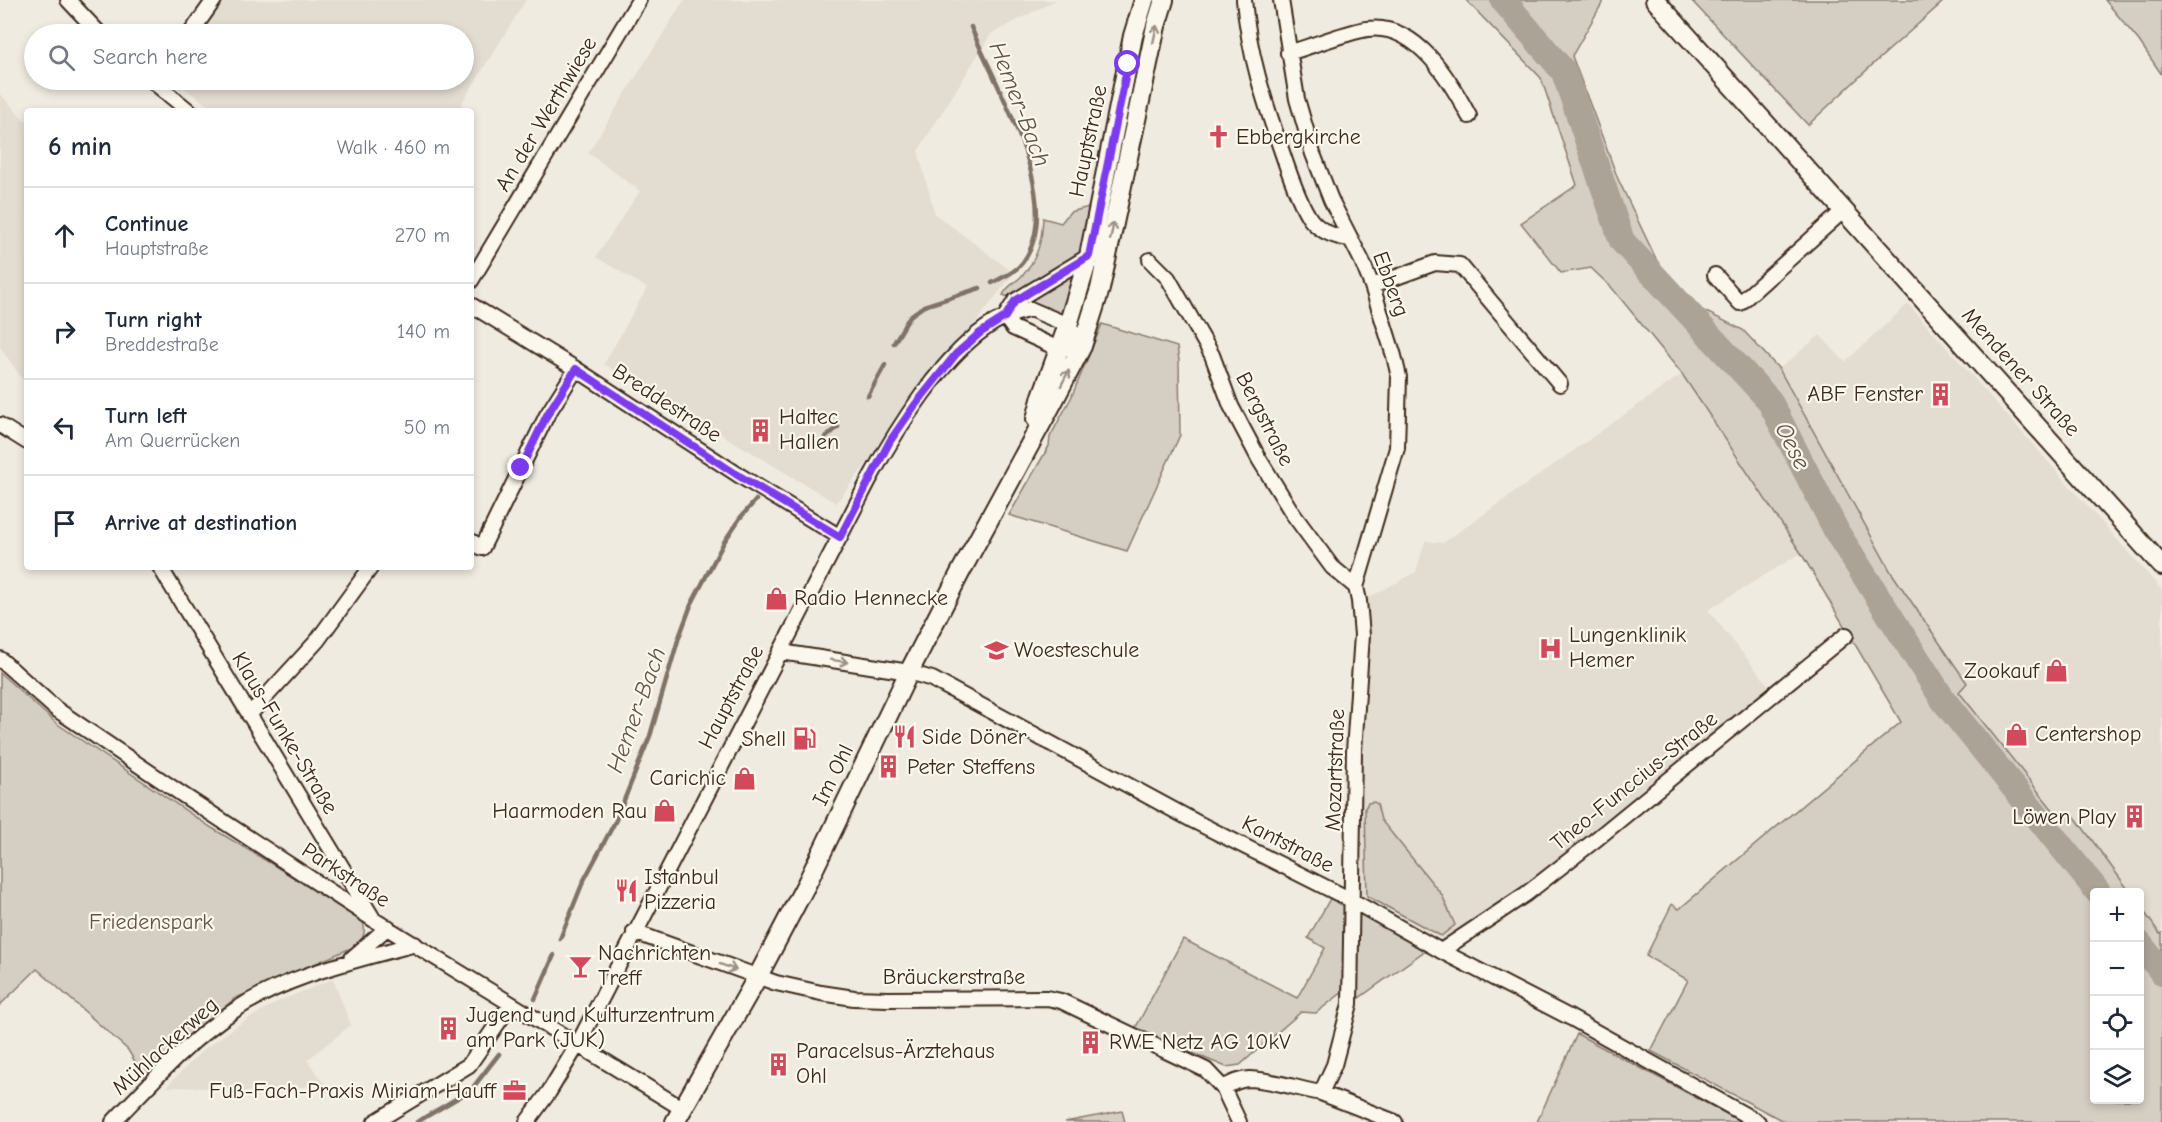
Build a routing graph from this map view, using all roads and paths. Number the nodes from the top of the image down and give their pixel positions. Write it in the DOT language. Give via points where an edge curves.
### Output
graph roads {
  1 [pos="68,0"];
  2 [pos="214,0"];
  3 [pos="639,0"];
  4 [pos="1144,0"];
  5 [pos="1164,0"];
  6 [pos="1245,0"];
  7 [pos="1281,0"];
  8 [pos="1655,0"];
  9 [pos="91,24"];
  10 [pos="197,24"];
  11 [pos="1288,53"];
  12 [pos="1128,64"];
  13 [pos="1147,68"];
  14 [pos="165,90"];
  15 [pos="186,108"];
  16 [pos="1469,116"];
  17 [pos="1844,210"];
  18 [pos="1351,239"];
  19 [pos="1089,256"];
  20 [pos="1150,260"];
  21 [pos="1715,275"];
  22 [pos="474,276"];
  23 [pos="1372,286"];
  24 [pos="474,306"];
  25 [pos="1005,317"];
  26 [pos="1068,326"];
  27 [pos="1082,346"];
  28 [pos="1059,349"];
  29 [pos="576,369"];
  30 [pos="1560,384"];
  31 [pos="0,425"];
  32 [pos="24,440"];
  33 [pos="1028,447"];
  34 [pos="840,537"];
  35 [pos="476,545"];
  36 [pos="2162,566"];
  37 [pos="162,570"];
  38 [pos="369,570"];
  39 [pos="1356,587"];
  40 [pos="1846,635"];
  41 [pos="781,652"];
  42 [pos="0,659"];
  43 [pos="909,672"];
  44 [pos="249,715"];
  45 [pos="1353,901"];
  46 [pos="374,920"];
  47 [pos="388,927"];
  48 [pos="634,932"];
  49 [pos="415,944"];
  50 [pos="1441,951"];
  51 [pos="347,963"];
  52 [pos="758,976"];
  53 [pos="511,1004"];
  54 [pos="578,1044"];
  55 [pos="1223,1088"];
  56 [pos="1321,1093"];
  57 [pos="679,1115"];
  58 [pos="1233,1120"];
  59 [pos="113,1122"];
  60 [pos="375,1122"];
  61 [pos="527,1122"];
  62 [pos="1395,1122"];
  63 [pos="1758,1122"];
  1 -- 9 [label="street"];
  2 -- 10 [label="street"];
  3 -- 22 [label="street, An der Werthwiese"];
  4 -- 12 [label="main road, Hauptstraße"];
  13 -- 5 [label="main road, Hauptstraße, one-way"];
  6 -- 18 [label="street" via="1247,33 1258,81 1290,175 1311,220 1335,238"];
  7 -- 11 [label="street, Ebberg"];
  8 -- 17 [label="main road, Mendener Straße"];
  11 -- 16 [label="street" via="1365,29 1400,33 1416,44 1452,83"];
  11 -- 18 [label="street, Ebberg" via="1313,154"];
  12 -- 13 [label="street"];
  12 -- 19 [label="main road, Hauptstraße"];
  27 -- 13 [label="main road, Hauptstraße, one-way" via="1100,289"];
  14 -- 15 [label="street"];
  17 -- 21 [label="street" via="1740,303"];
  17 -- 36 [label="main road, Mendener Straße"];
  18 -- 23 [label="street, Ebberg"];
  19 -- 25 [label="street, Hauptstraße" via="1015,301"];
  19 -- 26 [label="main road, Hauptstraße"];
  20 -- 39 [label="street, Bergstraße" via="1168,278 1212,355 1231,406 1293,514 1332,567"];
  23 -- 30 [label="street" via="1435,263 1460,265"];
  23 -- 39 [label="street, Ebberg" via="1399,377 1397,448"];
  24 -- 29 [label="street, Breddestraße"];
  25 -- 26 [label="street, Hauptstraße" via="1030,309"];
  25 -- 28 [label="street" via="1012,328"];
  25 -- 34 [label="street, Hauptstraße" via="956,354 915,405 890,441"];
  26 -- 27 [label="street"];
  26 -- 28 [label="main road, Hauptstraße"];
  27 -- 28 [label="street"];
  33 -- 27 [label="main road, Im Ohl, one-way"];
  28 -- 33 [label="main road, Im Ohl"];
  29 -- 34 [label="street, Breddestraße"];
  29 -- 35 [label="street"];
  31 -- 32 [label="street"];
  33 -- 43 [label="main road, Im Ohl"];
  34 -- 41 [label="street, Hauptstraße"];
  37 -- 44 [label="street, Klaus-Funke-Straße"];
  38 -- 44 [label="street" via="317,641"];
  39 -- 45 [label="street, Mozartstraße" via="1362,635 1354,751"];
  40 -- 50 [label="street, Theo-Funccius-Straße" via="1594,842"];
  41 -- 43 [label="street, Kantstraße, one-way"];
  41 -- 48 [label="street, Hauptstraße"];
  42 -- 46 [label="street, Parkstraße" via="56,709"];
  43 -- 45 [label="street, Kantstraße" via="932,679 1194,821"];
  43 -- 52 [label="main road, Im Ohl"];
  44 -- 46 [label="street, Klaus-Funke-Straße"];
  45 -- 50 [label="street, Kantstraße"];
  45 -- 56 [label="street, Mozartstraße" via="1350,1004 1334,1065"];
  46 -- 47 [label="street, Parkstraße"];
  47 -- 49 [label="street, Parkstraße"];
  47 -- 51 [label="street, Mühlackerweg"];
  48 -- 52 [label="street, Bräuckerstraße, one-way"];
  48 -- 54 [label="street, Hauptstraße"];
  49 -- 51 [label="street, Mühlackerweg"];
  49 -- 53 [label="street, Parkstraße"];
  50 -- 63 [label="street, Kantstraße"];
  51 -- 59 [label="street, Mühlackerweg" via="289,982 235,1010 173,1061"];
  52 -- 55 [label="street, Bräuckerstraße" via="854,998 1061,1001 1206,1070"];
  52 -- 57 [label="main road, Im Ohl"];
  53 -- 54 [label="street, Parkstraße"];
  53 -- 60 [label="street" via="469,1065"];
  54 -- 57 [label="street, Parkstraße"];
  54 -- 61 [label="street, Hauptstraße"];
  55 -- 56 [label="street" via="1249,1079"];
  55 -- 58 [label="street, Bräuckerstraße"];
  56 -- 62 [label="street"];
}
